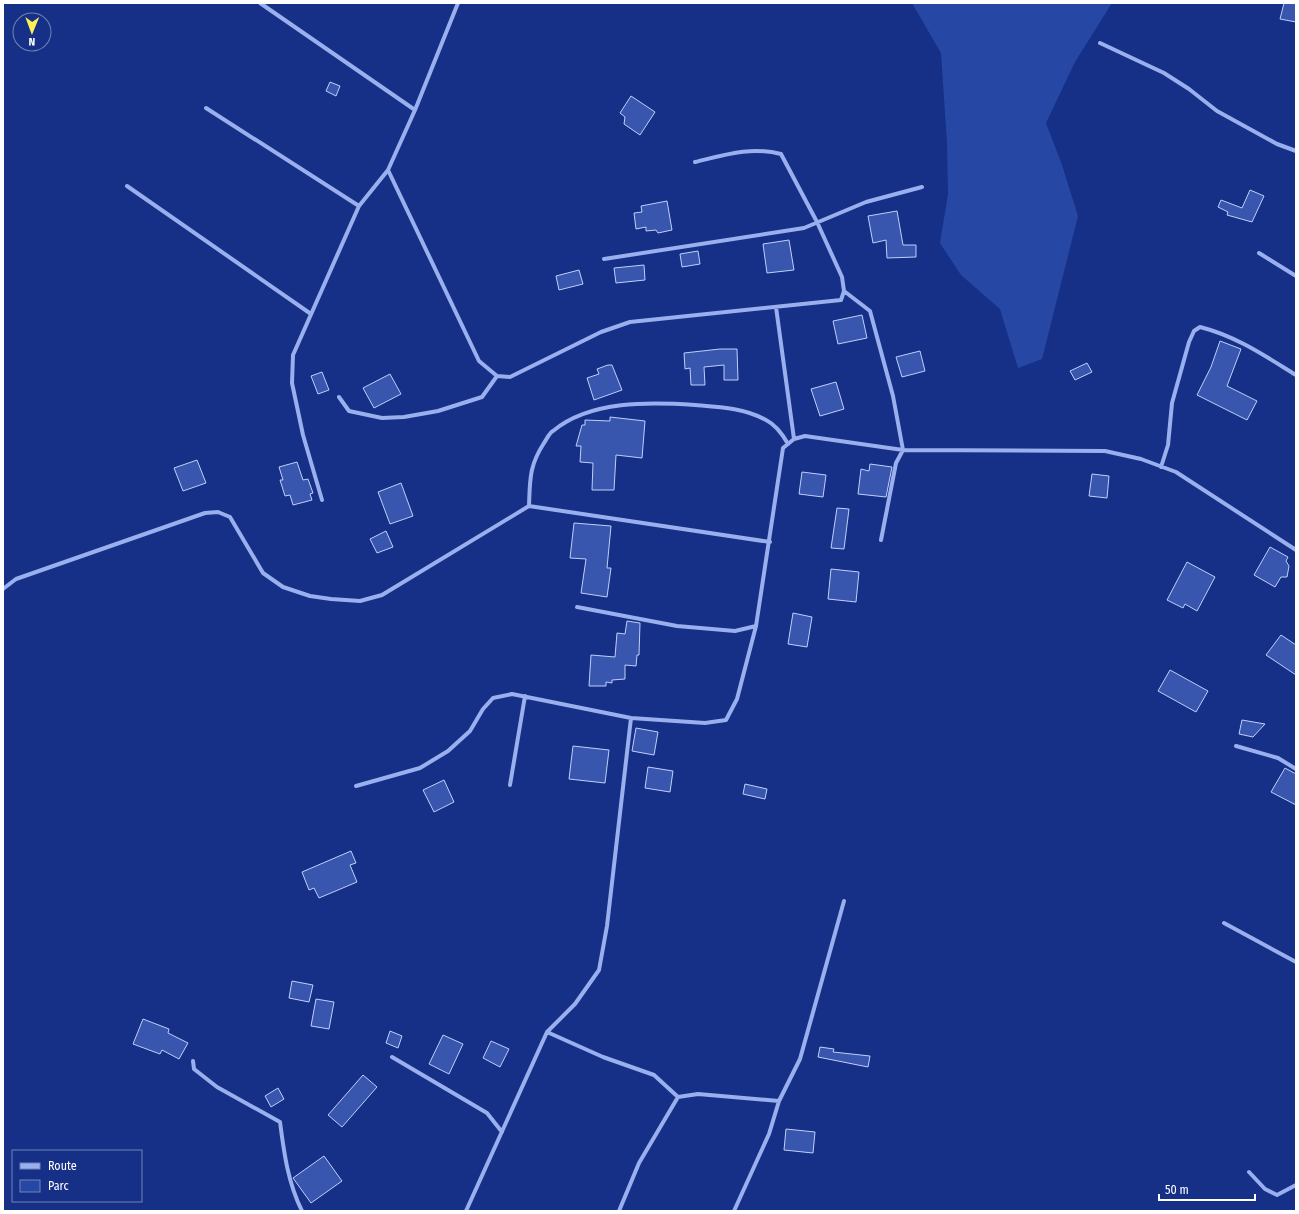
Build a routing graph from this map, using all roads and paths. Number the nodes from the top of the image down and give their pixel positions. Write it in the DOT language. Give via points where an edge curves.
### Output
graph roads {
  1 [pos="260,3"];
  2 [pos="458,3"];
  3 [pos="1100,43"];
  4 [pos="206,108"];
  5 [pos="415,110"];
  6 [pos="1296,151"];
  7 [pos="695,162"];
  8 [pos="388,170"];
  9 [pos="127,186"];
  10 [pos="922,187"];
  11 [pos="359,206"];
  12 [pos="817,222"];
  13 [pos="1259,253"];
  14 [pos="604,258"];
  15 [pos="1296,276"];
  16 [pos="844,291"];
  17 [pos="776,307"];
  18 [pos="311,314"];
  19 [pos="1296,375"];
  20 [pos="497,376"];
  21 [pos="339,397"];
  22 [pos="794,439"];
  23 [pos="788,444"];
  24 [pos="903,450"];
  25 [pos="1161,467"];
  26 [pos="322,500"];
  27 [pos="529,506"];
  28 [pos="881,540"];
  29 [pos="770,542"];
  30 [pos="1296,550"];
  31 [pos="3,589"];
  32 [pos="577,607"];
  33 [pos="756,626"];
  34 [pos="525,696"];
  35 [pos="631,718"];
  36 [pos="1236,746"];
  37 [pos="1296,769"];
  38 [pos="510,785"];
  39 [pos="356,786"];
  40 [pos="844,901"];
  41 [pos="1224,923"];
  42 [pos="1296,962"];
  43 [pos="547,1032"];
  44 [pos="392,1057"];
  45 [pos="193,1061"];
  46 [pos="678,1097"];
  47 [pos="779,1101"];
  48 [pos="502,1132"];
  49 [pos="1250,1172"];
  50 [pos="1296,1185"];
  51 [pos="302,1211"];
  52 [pos="466,1211"];
  53 [pos="619,1211"];
  54 [pos="734,1211"];
  1 -- 5 [label="street"];
  2 -- 5 [label="street"];
  3 -- 6 [label="street" via="1164,73 1217,111 1277,144"];
  4 -- 11 [label="street"];
  5 -- 8 [label="street"];
  7 -- 12 [label="street" via="743,150 767,150 781,154"];
  8 -- 11 [label="street"];
  8 -- 20 [label="street" via="479,361"];
  9 -- 18 [label="street"];
  10 -- 12 [label="street" via="866,202"];
  11 -- 18 [label="street"];
  12 -- 14 [label="street" via="804,228 771,234"];
  12 -- 16 [label="street" via="842,277"];
  13 -- 15 [label="street"];
  16 -- 17 [label="street" via="841,300"];
  16 -- 24 [label="street" via="870,311 893,396"];
  17 -- 20 [label="street" via="630,322 601,332 510,377"];
  17 -- 22 [label="street"];
  18 -- 26 [label="street" via="293,355 292,383 303,436"];
  19 -- 25 [label="street" via="1254,349 1218,332 1200,327 1194,331 1172,403 1168,445"];
  20 -- 21 [label="street" via="482,397 438,411 404,417 382,418 349,411"];
  22 -- 23 [label="street"];
  22 -- 24 [label="street" via="805,436"];
  23 -- 27 [label="street" via="781,432 767,420 728,407 657,402 616,406 579,415 552,431 538,452 530,471"];
  23 -- 29 [label="street" via="783,448"];
  24 -- 25 [label="street" via="1105,451 1141,459"];
  24 -- 28 [label="street" via="896,464"];
  25 -- 30 [label="street" via="1176,472"];
  27 -- 29 [label="street"];
  27 -- 31 [label="street" via="382,595 360,601 310,596 283,587 262,573 230,517 218,512 205,513 16,579"];
  29 -- 33 [label="street"];
  32 -- 33 [label="street" via="677,626 735,631"];
  33 -- 35 [label="street" via="737,699 726,720 705,723"];
  34 -- 35 [label="street"];
  34 -- 38 [label="street"];
  34 -- 39 [label="street" via="512,694 493,698 470,731 448,751 420,768"];
  35 -- 43 [label="street" via="607,926 599,970 574,1004"];
  36 -- 37 [label="street" via="1278,758"];
  40 -- 47 [label="street" via="800,1059"];
  41 -- 42 [label="street"];
  43 -- 46 [label="street" via="603,1057 654,1075"];
  43 -- 48 [label="street"];
  44 -- 48 [label="street" via="487,1113"];
  45 -- 51 [label="street" via="194,1069 217,1087 280,1122 293,1192"];
  46 -- 47 [label="street" via="698,1094"];
  46 -- 53 [label="street" via="639,1164"];
  47 -- 54 [label="street" via="769,1134"];
  48 -- 52 [label="street"];
  49 -- 50 [label="street" via="1265,1189 1277,1195"];
}
